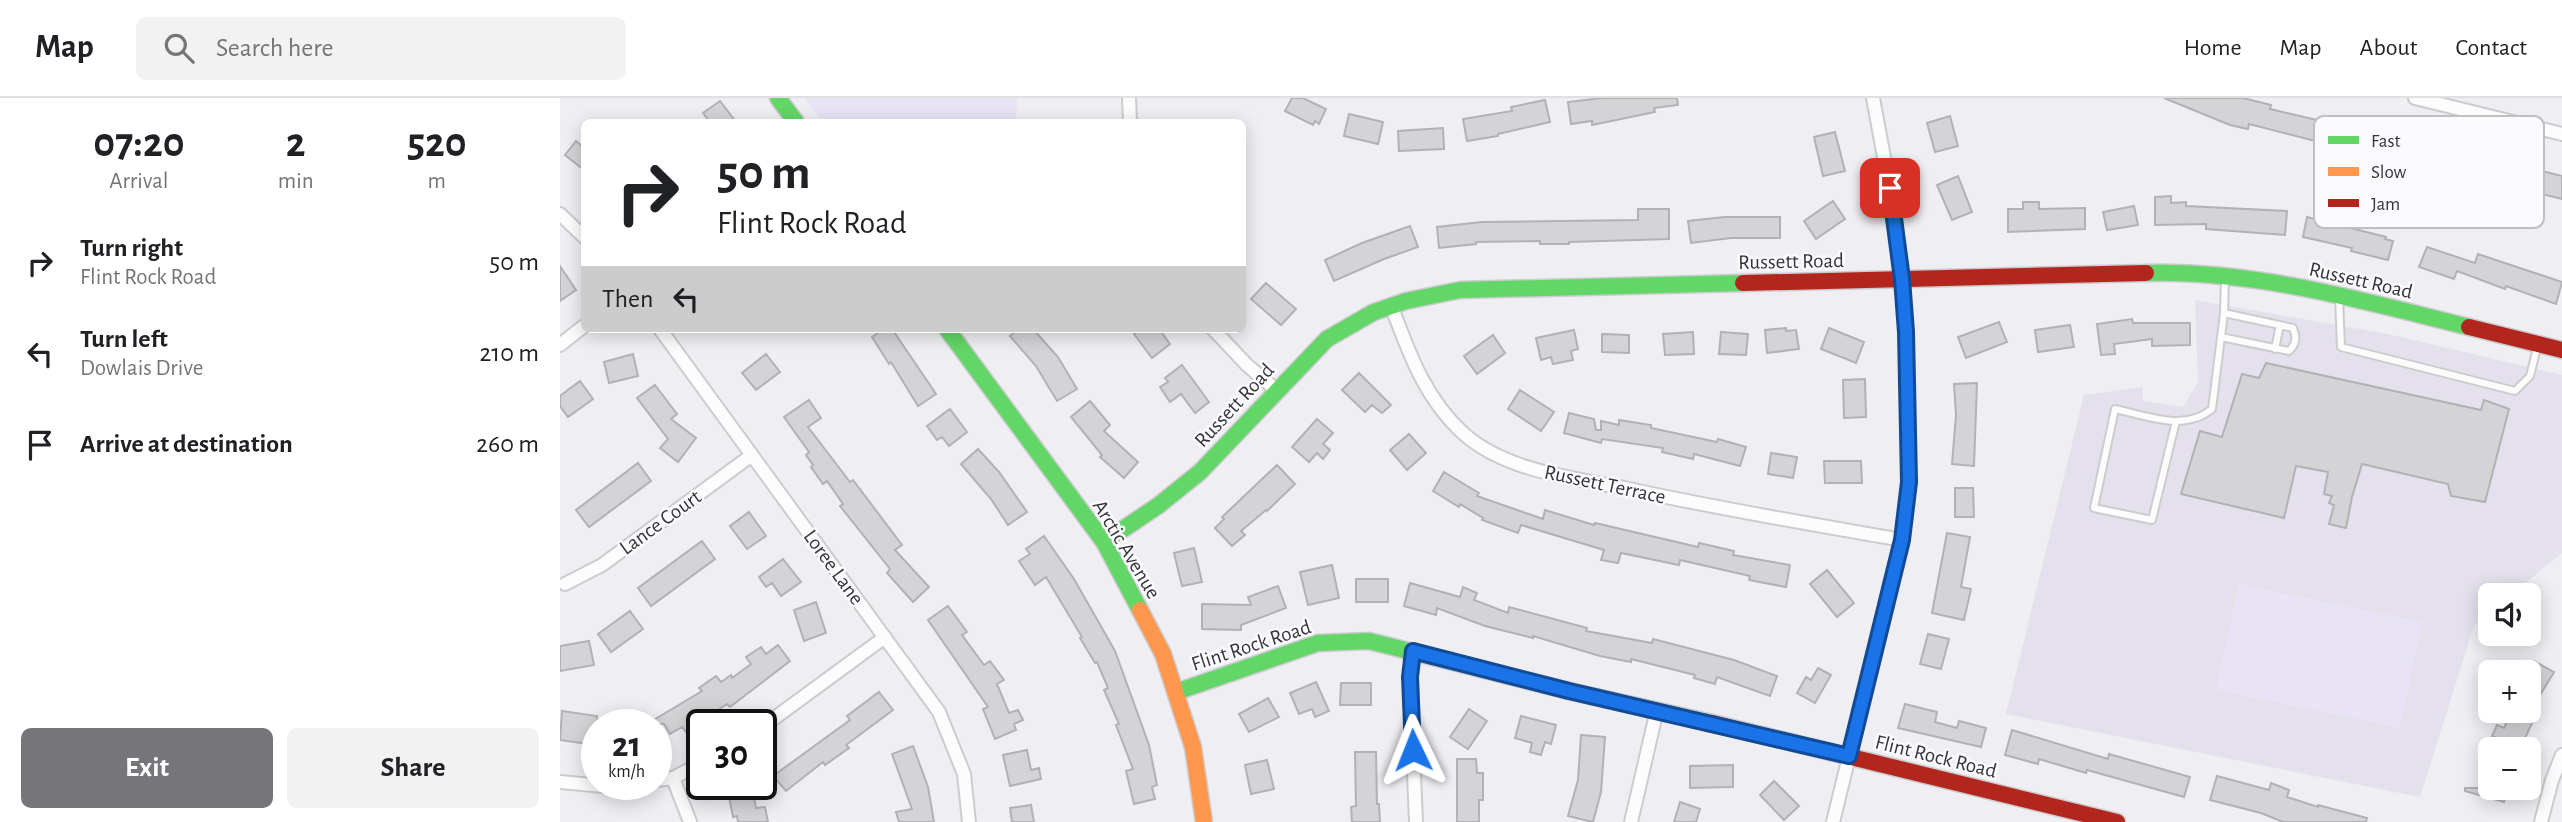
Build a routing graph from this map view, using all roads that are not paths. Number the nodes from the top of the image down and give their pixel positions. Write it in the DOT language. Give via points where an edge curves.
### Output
graph roads {
  1 [pos="778,98"];
  2 [pos="1129,98"];
  3 [pos="1873,98"];
  4 [pos="2415,98"];
  5 [pos="2488,116"];
  6 [pos="794,119"];
  7 [pos="1130,119"];
  8 [pos="2544,130"];
  9 [pos="2562,134"];
  10 [pos="560,214"];
  11 [pos="581,234"];
  12 [pos="2225,276"];
  13 [pos="1902,279"];
  14 [pos="2338,295"];
  15 [pos="1391,305"];
  16 [pos="2224,313"];
  17 [pos="2280,325"];
  18 [pos="581,328"];
  19 [pos="663,333"];
  20 [pos="950,333"];
  21 [pos="1217,333"];
  22 [pos="2221,337"];
  23 [pos="2538,344"];
  24 [pos="560,345"];
  25 [pos="2275,349"];
  26 [pos="2562,350"];
  27 [pos="1276,390"];
  28 [pos="2176,421"];
  29 [pos="752,455"];
  30 [pos="1902,540"];
  31 [pos="1104,542"];
  32 [pos="565,584"];
  33 [pos="885,637"];
  34 [pos="1413,651"];
  35 [pos="1175,692"];
  36 [pos="1657,710"];
  37 [pos="777,717"];
  38 [pos="2562,755"];
  39 [pos="1849,756"];
  40 [pos="686,772"];
  41 [pos="673,778"];
  42 [pos="560,782"];
  43 [pos="581,784"];
  44 [pos="690,822"];
  45 [pos="969,822"];
  46 [pos="1204,822"];
  47 [pos="1416,822"];
  48 [pos="1631,822"];
  49 [pos="1833,822"];
  50 [pos="2117,822"];
  51 [pos="2541,822"];
  1 -- 6 [label="street"];
  2 -- 7 [label="street"];
  3 -- 13 [label="street"];
  4 -- 5 [label="street"];
  8 -- 9 [label="street"];
  10 -- 11 [label="street"];
  12 -- 13 [label="street, Russett Road" via="2188,272"];
  12 -- 14 [label="street, Russett Road"];
  12 -- 16 [label="lane"];
  13 -- 15 [label="street, Russett Road" via="1460,290"];
  13 -- 30 [label="street" via="1909,482"];
  14 -- 23 [label="street, Russett Road"];
  14 -- 23 [label="lane" via="2342,347 2515,391 2530,376"];
  15 -- 27 [label="street, Russett Road" via="1326,339"];
  15 -- 30 [label="street, Russett Terrace" via="1432,400 1465,435 1502,457 1539,470 1708,506"];
  16 -- 17 [label="lane"];
  16 -- 22 [label="lane"];
  17 -- 25 [label="lane"];
  17 -- 25 [label="lane" via="2293,328 2296,336 2289,351"];
  18 -- 24 [label="street"];
  19 -- 29 [label="street, Loree Lane"];
  20 -- 31 [label="street, Arctic Avenue"];
  21 -- 27 [label="street"];
  22 -- 25 [label="lane"];
  22 -- 28 [label="lane" via="2212,409 2201,418"];
  23 -- 26 [label="street, Russett Road"];
  27 -- 31 [label="street, Russett Road" via="1200,472"];
  28 -- 28 [label="lane" via="2115,409 2094,508 2152,520"];
  29 -- 32 [label="street, Lance Court" via="602,565"];
  29 -- 33 [label="street, Loree Lane"];
  30 -- 39 [label="street"];
  31 -- 35 [label="street, Arctic Avenue" via="1163,654"];
  33 -- 37 [label="street"];
  33 -- 45 [label="street, Loree Lane" via="939,712 964,774"];
  34 -- 35 [label="street, Flint Rock Road" via="1369,641 1318,643"];
  34 -- 36 [label="street, Flint Rock Road"];
  34 -- 47 [label="street"];
  35 -- 46 [label="street, Arctic Avenue" via="1193,747"];
  36 -- 39 [label="street, Flint Rock Road"];
  36 -- 48 [label="street"];
  38 -- 51 [label="street"];
  39 -- 49 [label="street"];
  39 -- 50 [label="street, Flint Rock Road"];
  40 -- 41 [label="street"];
  41 -- 44 [label="street"];
  42 -- 43 [label="street"];
}
